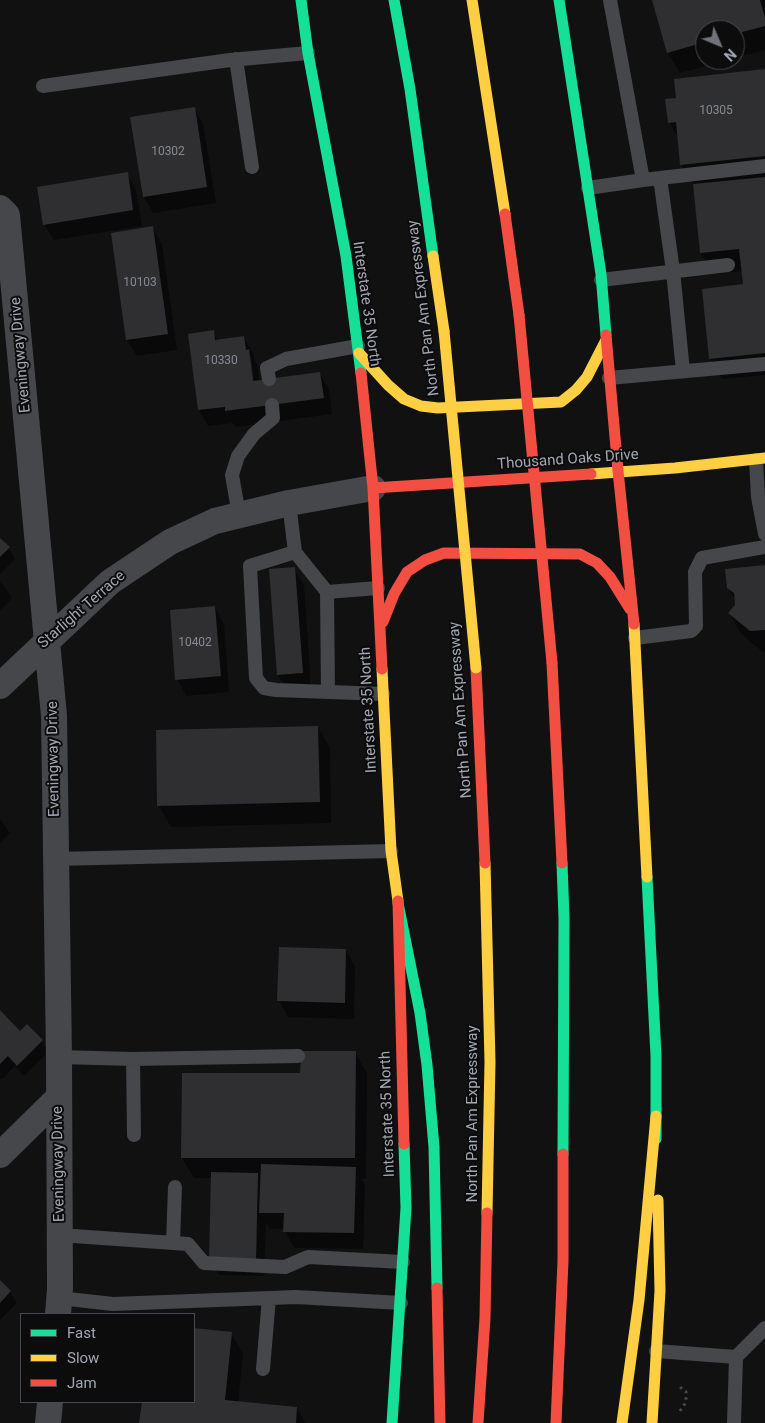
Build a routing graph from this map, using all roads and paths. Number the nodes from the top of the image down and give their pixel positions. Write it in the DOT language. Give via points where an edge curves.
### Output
graph roads {
  1 [pos="301,0"];
  2 [pos="394,0"];
  3 [pos="472,0"];
  4 [pos="559,0"];
  5 [pos="610,0"];
  6 [pos="308,53"];
  7 [pos="236,59"];
  8 [pos="43,86"];
  9 [pos="765,166"];
  10 [pos="252,167"];
  11 [pos="660,178"];
  12 [pos="643,180"];
  13 [pos="588,188"];
  14 [pos="2,215"];
  15 [pos="728,265"];
  16 [pos="673,271"];
  17 [pos="602,280"];
  18 [pos="606,340"];
  19 [pos="358,350"];
  20 [pos="765,364"];
  21 [pos="683,371"];
  22 [pos="609,378"];
  23 [pos="269,379"];
  24 [pos="272,405"];
  25 [pos="760,459"];
  26 [pos="618,471"];
  27 [pos="373,488"];
  28 [pos="289,503"];
  29 [pos="239,515"];
  30 [pos="765,534"];
  31 [pos="765,548"];
  32 [pos="295,552"];
  33 [pos="378,588"];
  34 [pos="327,592"];
  35 [pos="634,615"];
  36 [pos="380,630"];
  37 [pos="635,638"];
  38 [pos="48,639"];
  39 [pos="0,686"];
  40 [pos="328,692"];
  41 [pos="383,694"];
  42 [pos="390,850"];
  43 [pos="56,858"];
  44 [pos="398,903"];
  45 [pos="298,1056"];
  46 [pos="59,1057"];
  47 [pos="133,1059"];
  48 [pos="58,1098"];
  49 [pos="656,1116"];
  50 [pos="134,1135"];
  51 [pos="0,1156"];
  52 [pos="175,1187"];
  53 [pos="59,1235"];
  54 [pos="173,1243"];
  55 [pos="403,1262"];
  56 [pos="269,1298"];
  57 [pos="401,1303"];
  58 [pos="58,1306"];
  59 [pos="765,1328"];
  60 [pos="656,1351"];
  61 [pos="736,1357"];
  62 [pos="263,1369"];
  63 [pos="50,1403"];
  64 [pos="48,1423"];
  65 [pos="392,1423"];
  66 [pos="440,1423"];
  67 [pos="478,1423"];
  68 [pos="556,1423"];
  69 [pos="622,1423"];
  70 [pos="652,1423"];
  71 [pos="734,1423"];
  1 -- 6 [label="main road, Interstate 35 North"];
  2 -- 67 [label="main road, North Pan Am Expressway, bridge" via="410,89 444,331 476,668 490,1062 485,1318"];
  3 -- 68 [label="main road, bridge" via="520,315 552,663 564,918 563,1260"];
  4 -- 13 [label="main road"];
  5 -- 12 [label="lane"];
  6 -- 7 [label="lane"];
  6 -- 19 [label="main road, Interstate 35 North" via="346,256"];
  7 -- 8 [label="lane"];
  7 -- 10 [label="lane"];
  9 -- 11 [label="lane"];
  11 -- 12 [label="lane"];
  11 -- 16 [label="lane"];
  12 -- 13 [label="lane"];
  13 -- 17 [label="main road"];
  14 -- 38 [label="street, Eveningway Drive"];
  15 -- 16 [label="lane"];
  16 -- 17 [label="lane"];
  16 -- 21 [label="lane"];
  17 -- 18 [label="main road"];
  18 -- 19 [label="main road" via="587,377 561,402 438,408 404,399"];
  18 -- 22 [label="main road"];
  19 -- 23 [label="lane" via="286,359 267,368"];
  19 -- 27 [label="main road, Interstate 35 North"];
  20 -- 21 [label="lane"];
  21 -- 22 [label="lane"];
  22 -- 26 [label="main road"];
  24 -- 29 [label="lane" via="273,418 254,434 238,456 232,475"];
  25 -- 26 [label="main road, Thousand Oaks Drive"];
  25 -- 30 [label="lane" via="758,497"];
  26 -- 27 [label="main road, Thousand Oaks Drive"];
  26 -- 35 [label="main road"];
  27 -- 28 [label="street, Starlight Terrace"];
  27 -- 33 [label="main road, Interstate 35 North"];
  28 -- 29 [label="street, Starlight Terrace"];
  28 -- 32 [label="lane"];
  29 -- 38 [label="street, Starlight Terrace" via="215,521 170,542 110,582"];
  31 -- 37 [label="lane" via="702,558 695,572 696,626 691,631"];
  32 -- 34 [label="lane"];
  32 -- 40 [label="lane" via="250,566 256,678 264,688"];
  33 -- 34 [label="lane"];
  33 -- 36 [label="main road, Interstate 35 North"];
  34 -- 40 [label="lane"];
  35 -- 36 [label="main road" via="610,577 597,563 580,554 444,553 407,572 394,594"];
  35 -- 37 [label="main road"];
  36 -- 41 [label="main road, Interstate 35 North"];
  37 -- 49 [label="main road" via="656,1056"];
  38 -- 39 [label="street, Starlight Terrace"];
  38 -- 43 [label="street, Eveningway Drive" via="54,716"];
  40 -- 41 [label="lane"];
  41 -- 42 [label="main road, Interstate 35 North"];
  42 -- 43 [label="lane"];
  42 -- 44 [label="main road, Interstate 35 North"];
  43 -- 46 [label="street, Eveningway Drive"];
  44 -- 55 [label="main road, Interstate 35 North" via="406,1208"];
  44 -- 66 [label="main road" via="420,1013 434,1147"];
  45 -- 47 [label="lane"];
  46 -- 47 [label="lane"];
  46 -- 48 [label="street, Eveningway Drive"];
  47 -- 50 [label="lane"];
  48 -- 51 [label="street"];
  48 -- 53 [label="street, Eveningway Drive"];
  49 -- 60 [label="main road" via="660,1291"];
  49 -- 69 [label="main road" via="639,1300"];
  52 -- 54 [label="lane"];
  53 -- 54 [label="lane"];
  53 -- 58 [label="street, Eveningway Drive"];
  54 -- 55 [label="lane" via="188,1244 204,1263 285,1267 308,1257"];
  55 -- 57 [label="main road, Interstate 35 North"];
  56 -- 57 [label="lane"];
  56 -- 58 [label="lane"];
  56 -- 62 [label="lane"];
  57 -- 65 [label="main road, Interstate 35 North"];
  59 -- 61 [label="lane"];
  60 -- 61 [label="lane"];
  60 -- 70 [label="main road"];
  61 -- 71 [label="lane"];
  63 -- 64 [label="street"];
}
